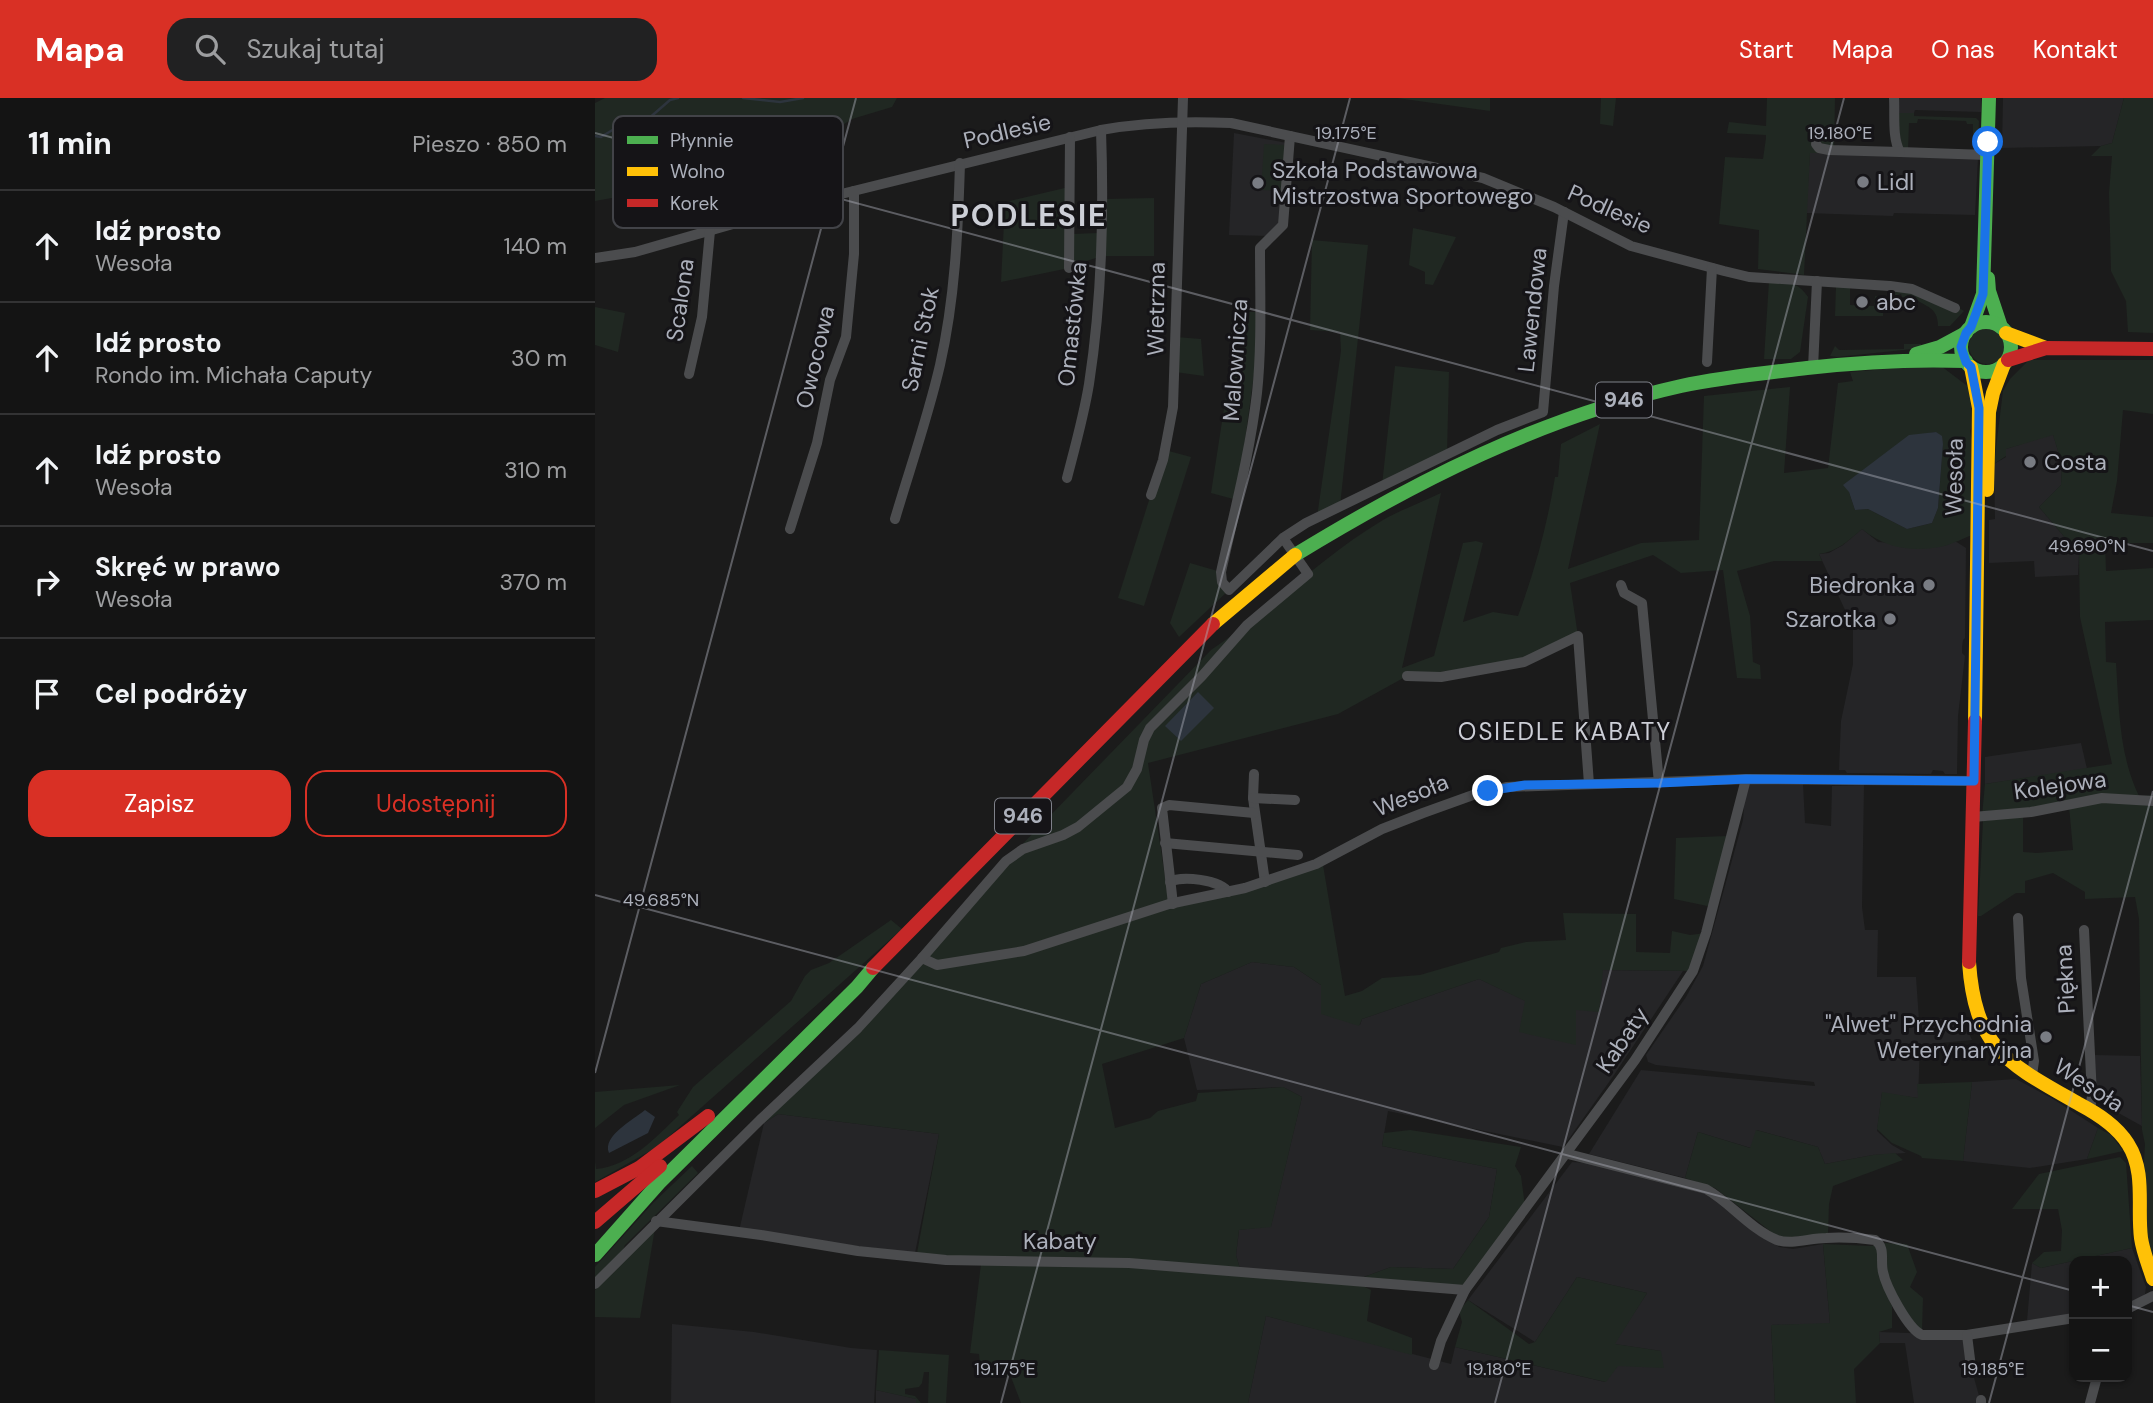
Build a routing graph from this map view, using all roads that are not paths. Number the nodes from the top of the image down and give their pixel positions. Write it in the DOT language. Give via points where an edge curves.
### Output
graph roads {
  1 [pos="1183,98"];
  2 [pos="1894,98"];
  3 [pos="1989,98"];
  4 [pos="1183,122"];
  5 [pos="1101,130"];
  6 [pos="1290,136"];
  7 [pos="1070,137"];
  8 [pos="1816,144"];
  9 [pos="1900,152"];
  10 [pos="1987,155"];
  11 [pos="960,163"];
  12 [pos="853,191"];
  13 [pos="843,194"];
  14 [pos="1564,212"];
  15 [pos="721,228"];
  16 [pos="710,231"];
  17 [pos="1986,239"];
  18 [pos="595,258"];
  19 [pos="1069,268"];
  20 [pos="1711,268"];
  21 [pos="1817,281"];
  22 [pos="1955,308"];
  23 [pos="1969,330"];
  24 [pos="2004,330"];
  25 [pos="2046,348"];
  26 [pos="2153,349"];
  27 [pos="1876,361"];
  28 [pos="1707,362"];
  29 [pos="2006,362"];
  30 [pos="1968,364"];
  31 [pos="1813,368"];
  32 [pos="689,374"];
  33 [pos="1067,478"];
  34 [pos="1151,495"];
  35 [pos="895,519"];
  36 [pos="790,529"];
  37 [pos="1283,538"];
  38 [pos="1296,555"];
  39 [pos="1621,585"];
  40 [pos="1978,589"];
  41 [pos="1407,676"];
  42 [pos="1254,774"];
  43 [pos="1746,779"];
  44 [pos="1974,781"];
  45 [pos="1659,783"];
  46 [pos="1589,784"];
  47 [pos="1253,798"];
  48 [pos="1295,800"];
  49 [pos="2153,801"];
  50 [pos="1254,813"];
  51 [pos="1973,817"];
  52 [pos="1165,843"];
  53 [pos="1259,853"];
  54 [pos="1298,855"];
  55 [pos="1170,882"];
  56 [pos="1265,882"];
  57 [pos="1228,892"];
  58 [pos="1171,904"];
  59 [pos="2018,918"];
  60 [pos="2084,930"];
  61 [pos="922,958"];
  62 [pos="880,959"];
  63 [pos="2032,1075"];
  64 [pos="2090,1110"];
  65 [pos="708,1116"];
  66 [pos="1568,1154"];
  67 [pos="659,1183"];
  68 [pos="595,1191"];
  69 [pos="656,1221"];
  70 [pos="595,1222"];
  71 [pos="595,1235"];
  72 [pos="595,1255"];
  73 [pos="2153,1279"];
  74 [pos="595,1284"];
  75 [pos="1465,1290"];
  76 [pos="2153,1296"];
  77 [pos="2132,1307"];
  78 [pos="2069,1319"];
  79 [pos="1967,1335"];
  80 [pos="1434,1365"];
  81 [pos="1971,1367"];
  82 [pos="2096,1382"];
  83 [pos="2090,1403"];
  1 -- 4 [label="street, Wietrzna"];
  2 -- 9 [label="street"];
  3 -- 10 [label="main road"];
  4 -- 5 [label="street, Podlesie"];
  4 -- 6 [label="street, Podlesie" via="1231,123"];
  4 -- 34 [label="street, Wietrzna" via="1173,407"];
  5 -- 7 [label="street, Podlesie"];
  5 -- 33 [label="street, Omastówka" via="1101,247 1089,383"];
  6 -- 14 [label="street, Podlesie" via="1483,178"];
  6 -- 37 [label="street, Malownicza" via="1283,225 1260,248 1257,391 1222,582 1229,590"];
  7 -- 11 [label="street, Podlesie"];
  7 -- 19 [label="street"];
  8 -- 9 [label="street" via="1829,150"];
  9 -- 10 [label="street"];
  10 -- 17 [label="main road"];
  11 -- 12 [label="street, Podlesie"];
  11 -- 35 [label="street, Sarni Stok" via="955,276 940,366"];
  12 -- 13 [label="street, Podlesie"];
  12 -- 36 [label="street, Owocowa" via="854,254 846,337"];
  14 -- 20 [label="street, Podlesie" via="1631,246"];
  14 -- 37 [label="street, Lawendowa" via="1543,412 1382,485"];
  15 -- 16 [label="street, Podlesie"];
  16 -- 18 [label="street, Podlesie"];
  16 -- 32 [label="street, Scalona" via="702,317"];
  17 -- 23 [label="main road" via="1983,294"];
  17 -- 24 [label="main road" via="1989,291"];
  20 -- 21 [label="street, Podlesie" via="1749,277"];
  20 -- 28 [label="street"];
  21 -- 22 [label="street, Podlesie" via="1912,289"];
  21 -- 31 [label="street"];
  23 -- 24 [label="main road" via="1986,323"];
  23 -- 27 [label="main road, 946" via="1930,350"];
  23 -- 30 [label="main road" via="1961,347"];
  24 -- 25 [label="main road"];
  24 -- 29 [label="main road" via="2011,349"];
  25 -- 26 [label="main road"];
  25 -- 29 [label="main road"];
  27 -- 30 [label="main road, 946" via="1934,359"];
  27 -- 31 [label="main road, 946"];
  29 -- 30 [label="main road" via="1992,372"];
  29 -- 40 [label="main road, Wesoła" via="1989,412 1984,549"];
  30 -- 40 [label="main road, Wesoła" via="1979,408"];
  31 -- 38 [label="main road, 946" via="1681,386 1585,413 1408,488"];
  37 -- 38 [label="street"];
  38 -- 61 [label="street" via="1308,574 1247,625 1150,728 1127,787 1078,827 1006,860"];
  38 -- 62 [label="main road, 946" via="1224,614"];
  39 -- 45 [label="street" via="1624,593 1642,603"];
  40 -- 44 [label="main road, Wesoła"];
  41 -- 46 [label="street" via="1441,677 1524,662 1578,636"];
  42 -- 47 [label="street"];
  43 -- 44 [label="street, Wesoła"];
  43 -- 45 [label="street, Wesoła"];
  43 -- 66 [label="street, Kabaty" via="1693,971"];
  44 -- 51 [label="main road, Wesoła"];
  45 -- 46 [label="street, Wesoła"];
  46 -- 56 [label="street, Wesoła" via="1525,785 1473,795 1382,829 1316,864"];
  47 -- 48 [label="street"];
  47 -- 50 [label="street"];
  49 -- 51 [label="street, Kolejowa" via="2102,798 2031,812"];
  50 -- 52 [label="street" via="1164,805"];
  50 -- 53 [label="street"];
  51 -- 63 [label="main road, Wesoła" via="1971,998 1993,1045"];
  52 -- 53 [label="street"];
  52 -- 55 [label="street"];
  53 -- 54 [label="street"];
  53 -- 56 [label="street"];
  55 -- 57 [label="street" via="1181,877 1221,884"];
  55 -- 58 [label="street"];
  56 -- 57 [label="street, Wesoła"];
  57 -- 58 [label="street, Wesoła"];
  58 -- 61 [label="street, Wesoła" via="1024,951 937,965"];
  59 -- 63 [label="street, Piękna"];
  60 -- 64 [label="street, Piękna"];
  61 -- 69 [label="street" via="857,1028"];
  62 -- 65 [label="main road, 946"];
  62 -- 67 [label="main road, 946"];
  63 -- 64 [label="main road, Wesoła"];
  64 -- 73 [label="main road, Wesoła" via="2119,1132 2135,1159 2141,1241"];
  65 -- 68 [label="main road" via="639,1168"];
  65 -- 70 [label="main road" via="677,1150"];
  66 -- 75 [label="street, Kabaty"];
  66 -- 79 [label="street" via="1706,1189 1775,1239 1875,1240 1882,1250 1889,1288 1917,1333"];
  67 -- 71 [label="main road"];
  67 -- 72 [label="main road"];
  69 -- 74 [label="street"];
  69 -- 75 [label="street, Kabaty" via="946,1260 1129,1263"];
  75 -- 80 [label="street, Kabaty"];
  76 -- 77 [label="street"];
  78 -- 79 [label="street"];
  79 -- 81 [label="street"];
  82 -- 83 [label="street"];
}
